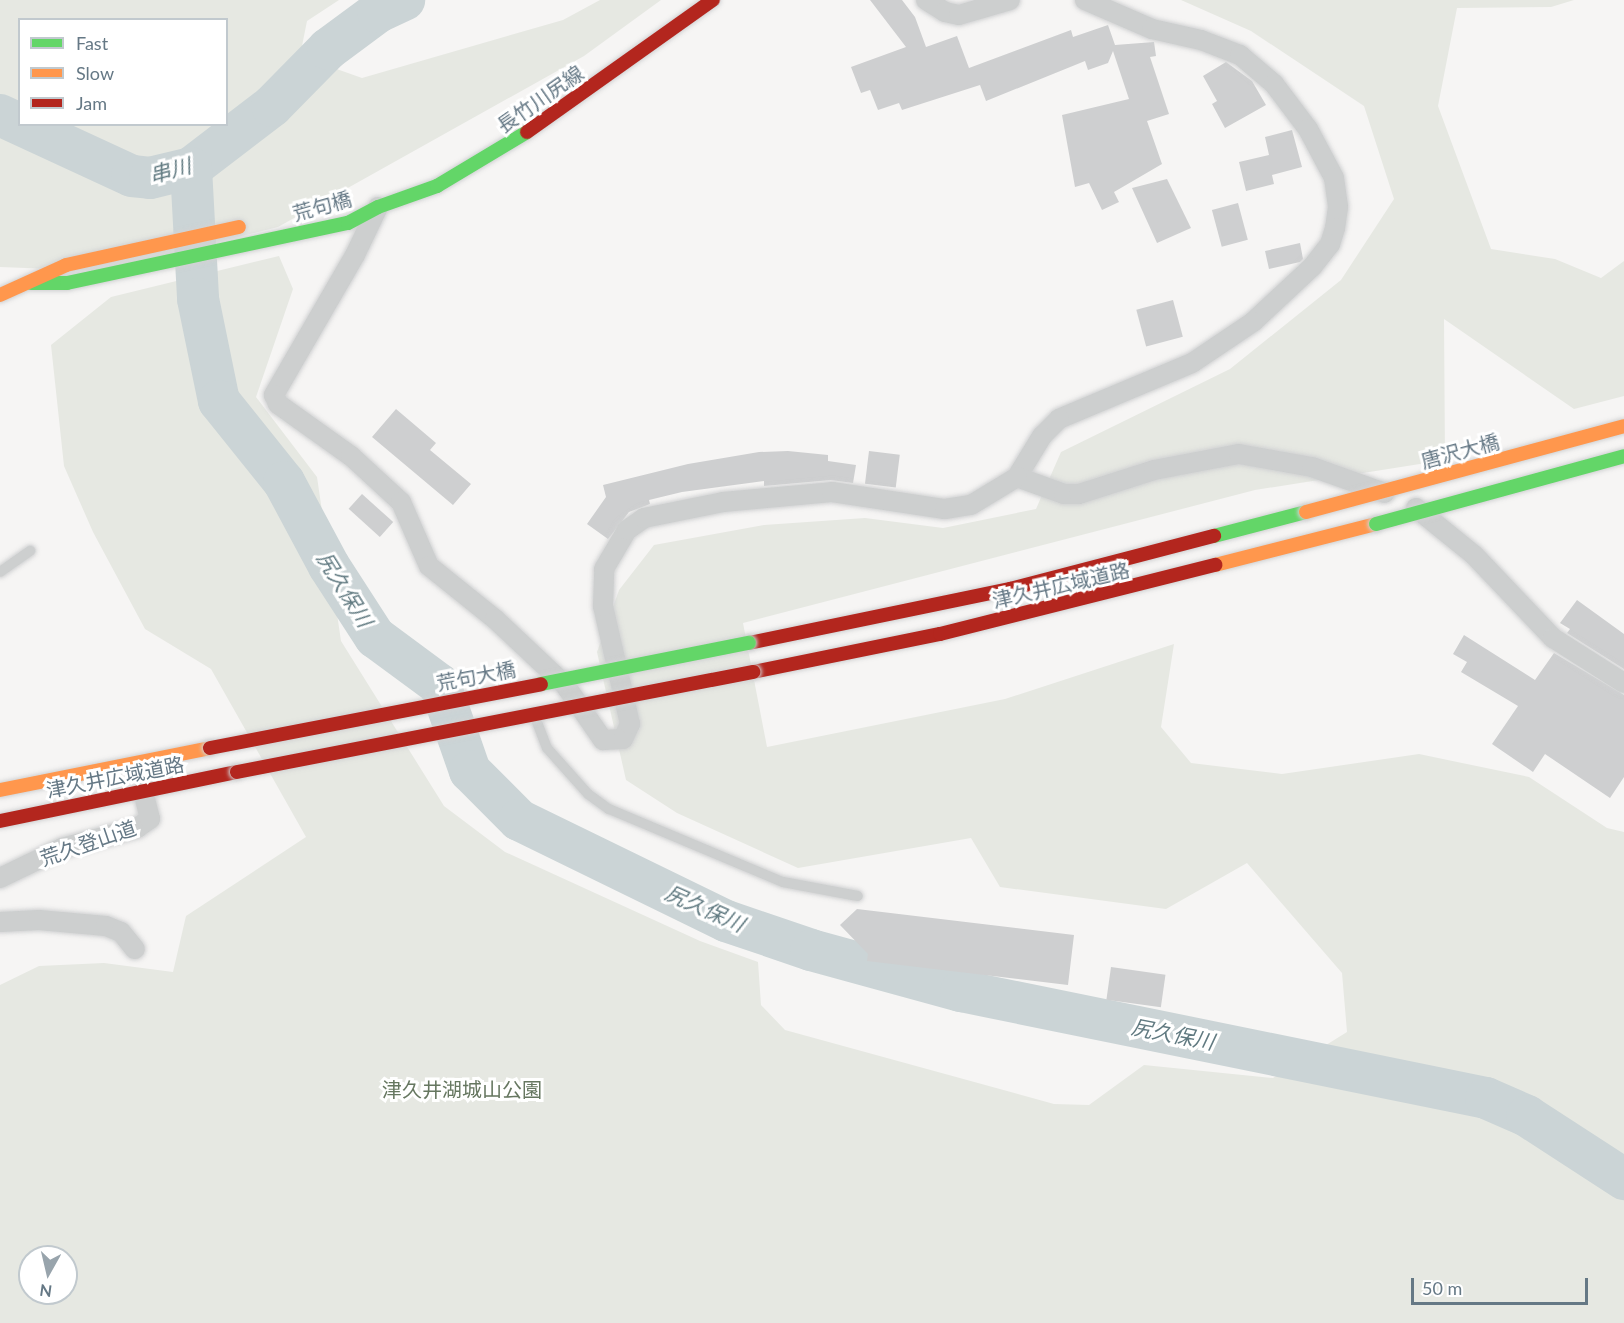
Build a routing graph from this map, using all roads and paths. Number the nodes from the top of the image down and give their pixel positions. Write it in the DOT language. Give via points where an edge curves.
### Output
graph roads {
  1 [pos="713,0"];
  2 [pos="926,0"];
  3 [pos="1011,0"];
  4 [pos="1084,0"];
  5 [pos="343,206"];
  6 [pos="378,207"];
  7 [pos="250,225"];
  8 [pos="31,283"];
  9 [pos="0,295"];
  10 [pos="1624,426"];
  11 [pos="1624,456"];
  12 [pos="1017,477"];
  13 [pos="1306,513"];
  14 [pos="30,550"];
  15 [pos="0,572"];
  16 [pos="749,643"];
  17 [pos="534,655"];
  18 [pos="1624,683"];
  19 [pos="210,748"];
  20 [pos="0,790"];
  21 [pos="143,791"];
  22 [pos="0,821"];
  23 [pos="0,878"];
  24 [pos="858,896"];
  25 [pos="0,922"];
  26 [pos="135,950"];
  1 -- 6 [label="main road, 長竹川尻線" via="478,165 437,186"];
  2 -- 3 [label="street" via="945,12 967,15"];
  4 -- 12 [label="street" via="1152,29 1232,51 1274,84 1308,129 1334,178 1338,207 1330,244 1313,266 1253,322 1216,350 1166,376 1059,419 1042,436"];
  5 -- 6 [label="main road, 荒句橋"];
  6 -- 8 [label="main road, 荒句橋" via="348,223 67,283"];
  6 -- 17 [label="street" via="355,255 274,395 278,404 351,456 401,502 429,566"];
  7 -- 8 [label="main road" via="66,265"];
  8 -- 9 [label="main road"];
  10 -- 13 [label="main road, 唐沢大橋, bridge"];
  11 -- 21 [label="main road, 津久井広域道路, bridge" via="963,629"];
  12 -- 17 [label="street" via="972,505 945,510 832,492 723,502 644,518 617,544 604,569 602,586 630,724 627,735 618,741 599,736 565,685"];
  12 -- 18 [label="street" via="1053,491 1079,494 1154,470 1239,454 1312,467 1403,500 1429,517 1474,555 1553,638"];
  13 -- 16 [label="main road, 津久井広域道路" via="1010,589"];
  14 -- 15 [label="lane"];
  16 -- 19 [label="main road, 荒句大橋, bridge"];
  17 -- 24 [label="lane" via="531,699 536,722 547,748 588,794 609,809 783,882"];
  19 -- 20 [label="main road, 津久井広域道路"];
  21 -- 22 [label="main road, 津久井広域道路"];
  21 -- 23 [label="street, 荒久登山道" via="150,819 137,828 62,848"];
  25 -- 26 [label="street" via="39,920 106,926 121,932"];
}
